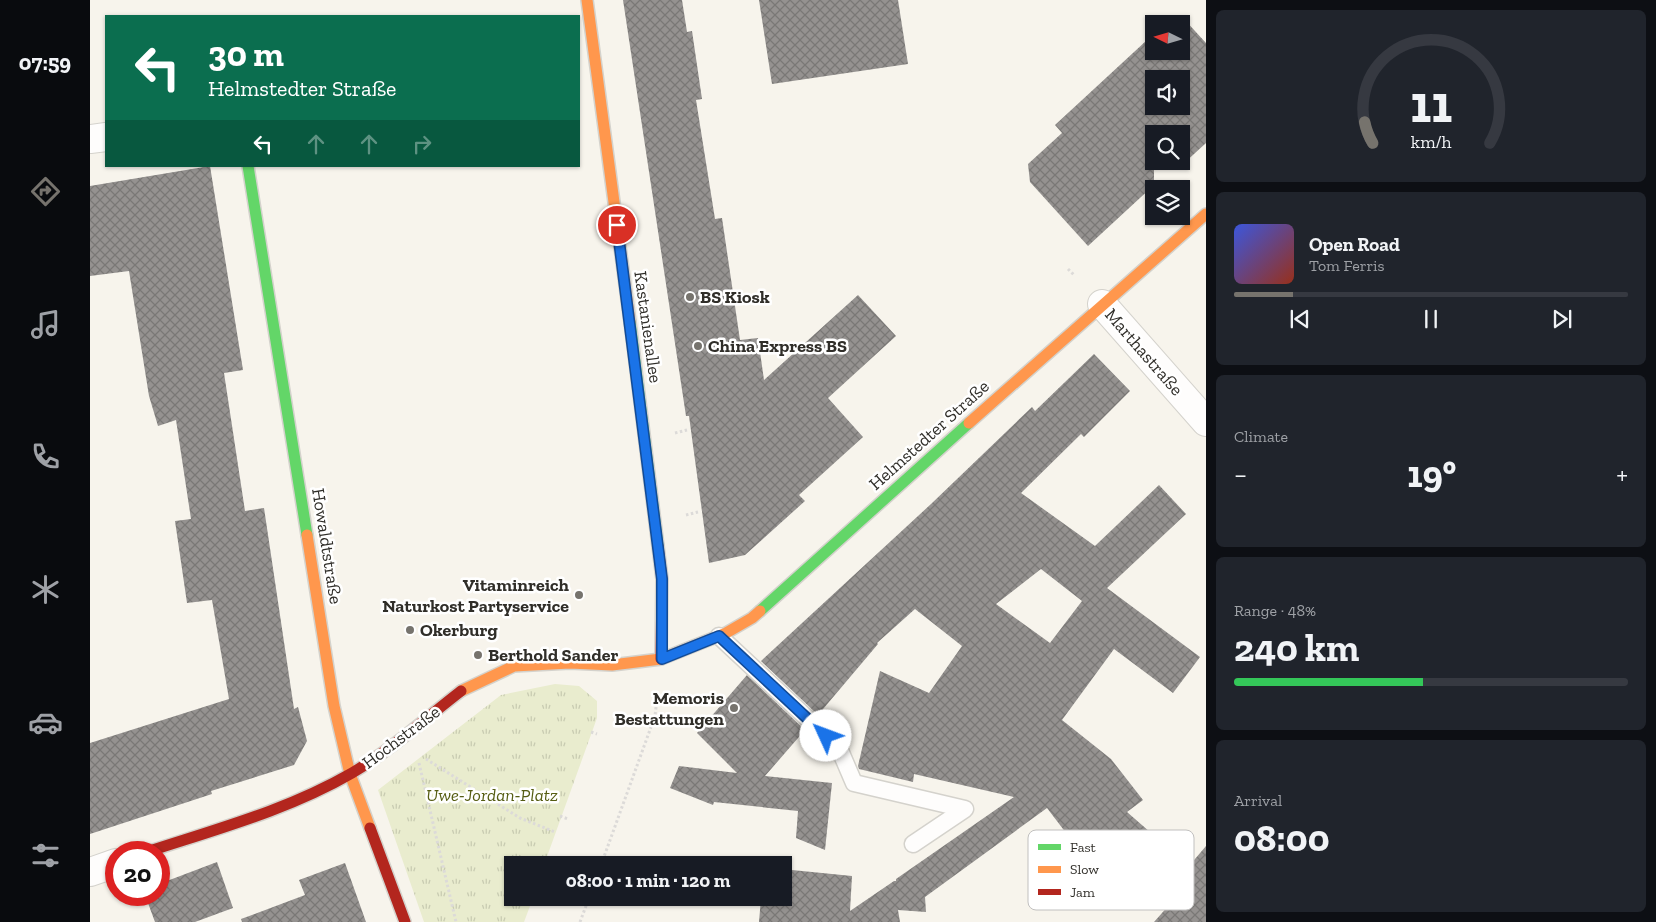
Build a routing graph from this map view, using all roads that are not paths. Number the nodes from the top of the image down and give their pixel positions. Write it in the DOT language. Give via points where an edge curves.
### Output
graph roads {
  1 [pos="587,0"];
  2 [pos="585,37"];
  3 [pos="105,137"];
  4 [pos="90,139"];
  5 [pos="248,167"];
  6 [pos="1206,214"];
  7 [pos="1102,304"];
  8 [pos="1206,422"];
  9 [pos="719,636"];
  10 [pos="662,659"];
  11 [pos="350,774"];
  12 [pos="170,844"];
  13 [pos="913,844"];
  14 [pos="105,867"];
  15 [pos="90,872"];
  16 [pos="405,922"];
  1 -- 2 [label="street, Kastanienallee"];
  2 -- 10 [label="street, Kastanienallee" via="641,407 662,579"];
  3 -- 4 [label="street"];
  5 -- 11 [label="street, Howaldtstraße" via="334,706"];
  6 -- 7 [label="street, Helmstedter Straße"];
  7 -- 8 [label="street, Marthastraße"];
  7 -- 9 [label="street, Helmstedter Straße" via="752,618"];
  9 -- 10 [label="street, Helmstedter Straße"];
  9 -- 13 [label="lane" via="839,748 854,783 965,809"];
  10 -- 11 [label="street, Hochstraße" via="612,665 514,666 465,688"];
  11 -- 12 [label="street, Hochstraße" via="281,808"];
  11 -- 16 [label="street, Howaldtstraße"];
  14 -- 15 [label="street"];
}
